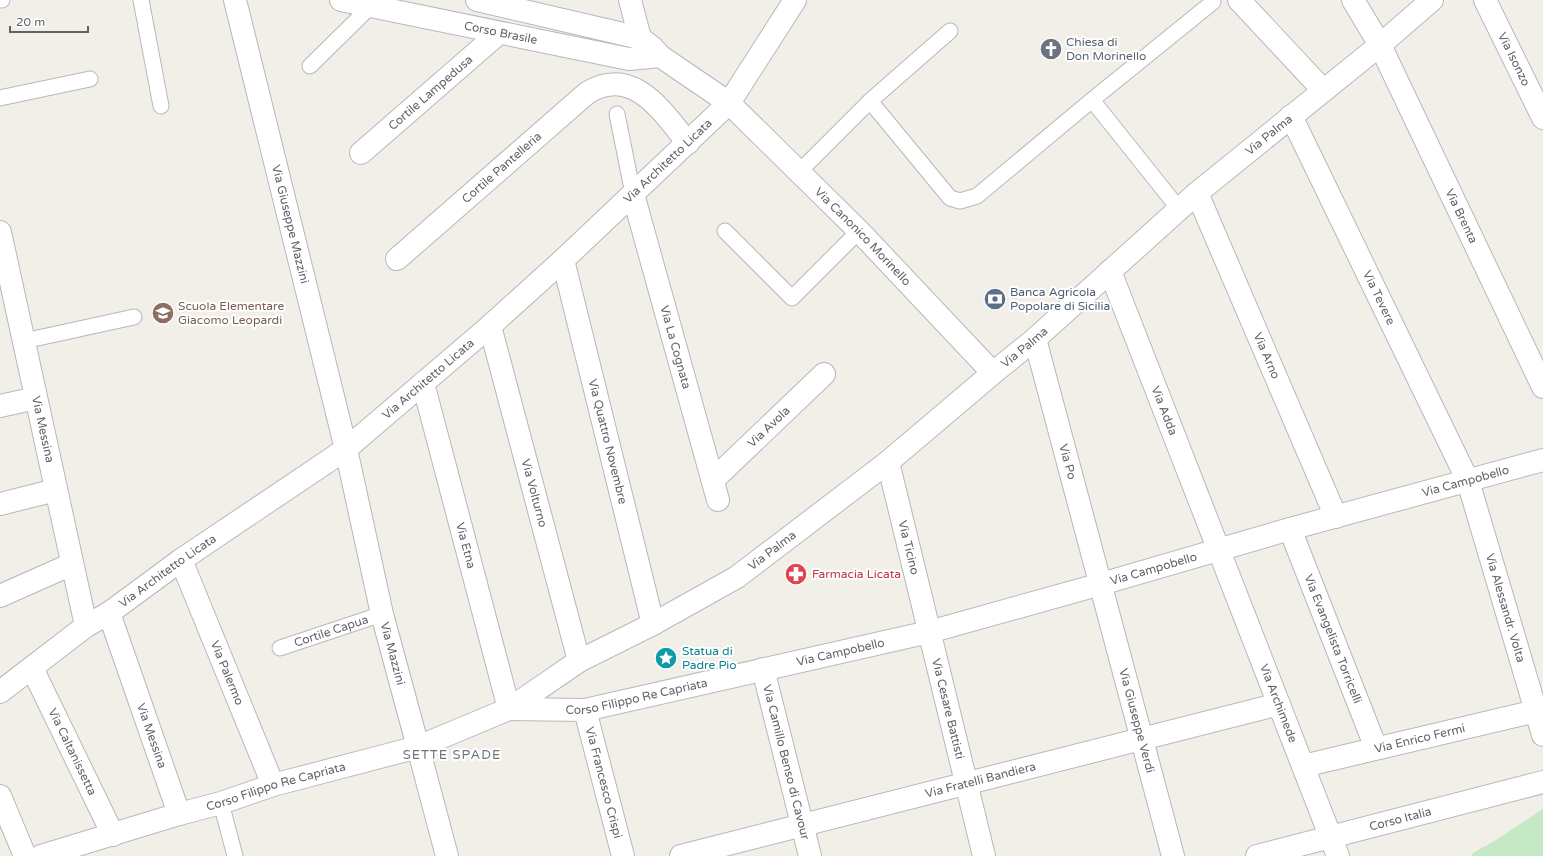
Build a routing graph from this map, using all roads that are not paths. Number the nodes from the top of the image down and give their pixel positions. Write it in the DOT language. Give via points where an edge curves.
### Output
graph roads {
  1 [pos="141,0"];
  2 [pos="235,0"];
  3 [pos="341,0"];
  4 [pos="477,0"];
  5 [pos="630,0"];
  6 [pos="795,0"];
  7 [pos="1239,0"];
  8 [pos="1353,0"];
  9 [pos="1432,0"];
  10 [pos="1486,0"];
  11 [pos="1213,2"];
  12 [pos="371,6"];
  13 [pos="950,31"];
  14 [pos="499,33"];
  15 [pos="640,38"];
  16 [pos="1380,45"];
  17 [pos="660,56"];
  18 [pos="310,66"];
  19 [pos="90,79"];
  20 [pos="1323,90"];
  21 [pos="0,98"];
  22 [pos="1092,100"];
  23 [pos="870,101"];
  24 [pos="729,103"];
  25 [pos="161,106"];
  26 [pos="617,114"];
  27 [pos="1291,116"];
  28 [pos="1543,118"];
  29 [pos="688,143"];
  30 [pos="361,153"];
  31 [pos="799,172"];
  32 [pos="1197,193"];
  33 [pos="633,194"];
  34 [pos="1179,209"];
  35 [pos="725,231"];
  36 [pos="859,231"];
  37 [pos="0,232"];
  38 [pos="397,259"];
  39 [pos="563,260"];
  40 [pos="1110,271"];
  41 [pos="7,293"];
  42 [pos="134,317"];
  43 [pos="490,326"];
  44 [pos="1035,338"];
  45 [pos="24,341"];
  46 [pos="993,373"];
  47 [pos="824,374"];
  48 [pos="423,383"];
  49 [pos="1543,387"];
  50 [pos="36,398"];
  51 [pos="0,406"];
  52 [pos="346,449"];
  53 [pos="1543,460"];
  54 [pos="888,462"];
  55 [pos="1468,481"];
  56 [pos="56,490"];
  57 [pos="716,490"];
  58 [pos="0,504"];
  59 [pos="1336,517"];
  60 [pos="1290,529"];
  61 [pos="1219,550"];
  62 [pos="181,560"];
  63 [pos="72,564"];
  64 [pos="1101,584"];
  65 [pos="0,596"];
  66 [pos="109,613"];
  67 [pos="382,614"];
  68 [pos="652,624"];
  69 [pos="86,626"];
  70 [pos="929,632"];
  71 [pos="280,648"];
  72 [pos="579,662"];
  73 [pos="32,668"];
  74 [pos="763,669"];
  75 [pos="0,692"];
  76 [pos="1279,704"];
  77 [pos="509,709"];
  78 [pos="585,710"];
  79 [pos="1536,711"];
  80 [pos="1543,735"];
  81 [pos="1142,738"];
  82 [pos="418,747"];
  83 [pos="1376,748"];
  84 [pos="1303,766"];
  85 [pos="1543,782"];
  86 [pos="966,784"];
  87 [pos="273,785"];
  88 [pos="0,796"];
  89 [pos="221,803"];
  90 [pos="179,814"];
  91 [pos="802,825"];
  92 [pos="113,835"];
  93 [pos="1334,847"];
  94 [pos="78,851"];
  95 [pos="26,856"];
  96 [pos="41,856"];
  97 [pos="235,856"];
  98 [pos="447,856"];
  99 [pos="623,856"];
  100 [pos="681,856"];
  101 [pos="810,856"];
  102 [pos="984,856"];
  103 [pos="1173,856"];
  104 [pos="1257,856"];
  1 -- 25 [label="lane"];
  2 -- 52 [label="street, Via Giuseppe Mazzini"];
  3 -- 12 [label="street, Corso Brasile"];
  4 -- 15 [label="street"];
  5 -- 15 [label="street"];
  6 -- 24 [label="street, Via Architetto Licata"];
  7 -- 20 [label="street"];
  8 -- 16 [label="street, Via Brenta"];
  9 -- 16 [label="street, Via Palma"];
  10 -- 28 [label="street, Via Isonzo"];
  11 -- 22 [label="lane"];
  12 -- 14 [label="street, Corso Brasile"];
  12 -- 18 [label="lane"];
  13 -- 23 [label="lane"];
  14 -- 17 [label="street, Corso Brasile" via="629,59"];
  14 -- 30 [label="street, Cortile Lampedusa"];
  15 -- 17 [label="street"];
  16 -- 20 [label="street, Via Palma"];
  16 -- 49 [label="street, Via Brenta"];
  17 -- 24 [label="street"];
  19 -- 21 [label="lane"];
  20 -- 27 [label="street, Via Palma"];
  22 -- 23 [label="lane" via="977,196 960,201 950,198"];
  22 -- 34 [label="lane"];
  23 -- 31 [label="lane"];
  24 -- 29 [label="street, Via Architetto Licata"];
  24 -- 31 [label="street, Via Canonico Morinello"];
  26 -- 33 [label="lane"];
  27 -- 32 [label="street, Via Palma"];
  27 -- 55 [label="street, Via Tevere"];
  29 -- 33 [label="street, Via Architetto Licata"];
  29 -- 38 [label="street, Cortile Pantelleria" via="656,104 642,93 610,84 598,86"];
  31 -- 36 [label="street, Via Canonico Morinello"];
  32 -- 34 [label="street, Via Palma"];
  32 -- 59 [label="street, Via Arno"];
  33 -- 39 [label="street, Via Architetto Licata"];
  33 -- 57 [label="street, Via La Cognata"];
  34 -- 40 [label="street, Via Palma"];
  35 -- 36 [label="lane" via="792,298"];
  36 -- 46 [label="street, Via Canonico Morinello"];
  37 -- 41 [label="street, Via Messina"];
  39 -- 43 [label="street, Via Architetto Licata"];
  39 -- 68 [label="street, Via Quattro Novembre"];
  40 -- 44 [label="street, Via Palma"];
  40 -- 61 [label="street, Via Adda"];
  41 -- 45 [label="street, Via Messina"];
  42 -- 45 [label="lane"];
  43 -- 48 [label="street, Via Architetto Licata"];
  43 -- 72 [label="street, Via Volturno"];
  44 -- 46 [label="street, Via Palma"];
  44 -- 64 [label="street, Via Po"];
  45 -- 50 [label="street, Via Messina"];
  46 -- 54 [label="street, Via Palma"];
  47 -- 57 [label="street, Via Avola"];
  48 -- 52 [label="street, Via Architetto Licata"];
  48 -- 77 [label="street, Via Etna"];
  50 -- 51 [label="street"];
  50 -- 56 [label="street, Via Messina"];
  52 -- 62 [label="street, Via Architetto Licata"];
  52 -- 67 [label="street, Via Mazzini"];
  53 -- 55 [label="street, Via Campobello"];
  54 -- 68 [label="street, Via Palma" via="737,576"];
  54 -- 70 [label="street, Via Ticino"];
  55 -- 59 [label="street, Via Campobello"];
  55 -- 79 [label="street, Via Alessandr. Volta"];
  56 -- 58 [label="street"];
  56 -- 63 [label="street, Via Messina"];
  59 -- 60 [label="street, Via Campobello"];
  60 -- 61 [label="street, Via Campobello"];
  60 -- 83 [label="street, Via Evangelista Torricelli"];
  61 -- 64 [label="street, Via Campobello"];
  61 -- 76 [label="street, Via Archimede"];
  62 -- 66 [label="street, Via Architetto Licata"];
  62 -- 87 [label="street, Via Palermo"];
  63 -- 65 [label="street"];
  63 -- 69 [label="street, Via Messina"];
  64 -- 70 [label="street, Via Campobello"];
  64 -- 81 [label="street, Via Giuseppe Verdi"];
  66 -- 69 [label="street, Via Architetto Licata"];
  66 -- 90 [label="street, Via Messina"];
  67 -- 71 [label="lane, Cortile Capua"];
  67 -- 82 [label="street, Via Mazzini"];
  68 -- 72 [label="street, Corso Filippo Re Capriata"];
  69 -- 73 [label="street, Via Architetto Licata"];
  70 -- 74 [label="street, Via Campobello"];
  70 -- 86 [label="street, Via Cesare Battisti"];
  72 -- 77 [label="street, Corso Filippo Re Capriata"];
  73 -- 75 [label="street, Via Architetto Licata"];
  73 -- 92 [label="street, Via Caltanissetta"];
  74 -- 78 [label="street, Corso Filippo Re Capriata"];
  74 -- 91 [label="street, Via Camillo Benso di Cavour"];
  76 -- 81 [label="street, Via Fratelli Bandiera"];
  76 -- 84 [label="street, Via Archimede"];
  77 -- 78 [label="street, Corso Filippo Re Capriata"];
  77 -- 82 [label="street, Corso Filippo Re Capriata"];
  78 -- 99 [label="street, Via Francesco Crispi"];
  79 -- 80 [label="street, Via Alessandr. Volta"];
  79 -- 83 [label="street, Via Enrico Fermi"];
  81 -- 86 [label="street, Via Fratelli Bandiera"];
  81 -- 103 [label="street, Via Giuseppe Verdi"];
  82 -- 87 [label="street, Corso Filippo Re Capriata"];
  82 -- 98 [label="street, Via Mazzini"];
  83 -- 84 [label="street, Via Enrico Fermi"];
  84 -- 93 [label="street, Via Archimede"];
  85 -- 93 [label="street, Corso Italia"];
  86 -- 91 [label="street, Via Fratelli Bandiera"];
  86 -- 102 [label="street, Via Cesare Battisti"];
  87 -- 89 [label="street, Corso Filippo Re Capriata"];
  88 -- 95 [label="street"];
  89 -- 90 [label="street, Corso Filippo Re Capriata"];
  89 -- 97 [label="lane"];
  90 -- 92 [label="street, Corso Filippo Re Capriata"];
  91 -- 100 [label="street, Via Fratelli Bandiera"];
  91 -- 101 [label="street, Via Camillo Benso di Cavour"];
  92 -- 94 [label="street, Corso Filippo Re Capriata"];
  93 -- 104 [label="street, Corso Italia"];
  94 -- 96 [label="street, Corso Filippo Re Capriata"];
}
